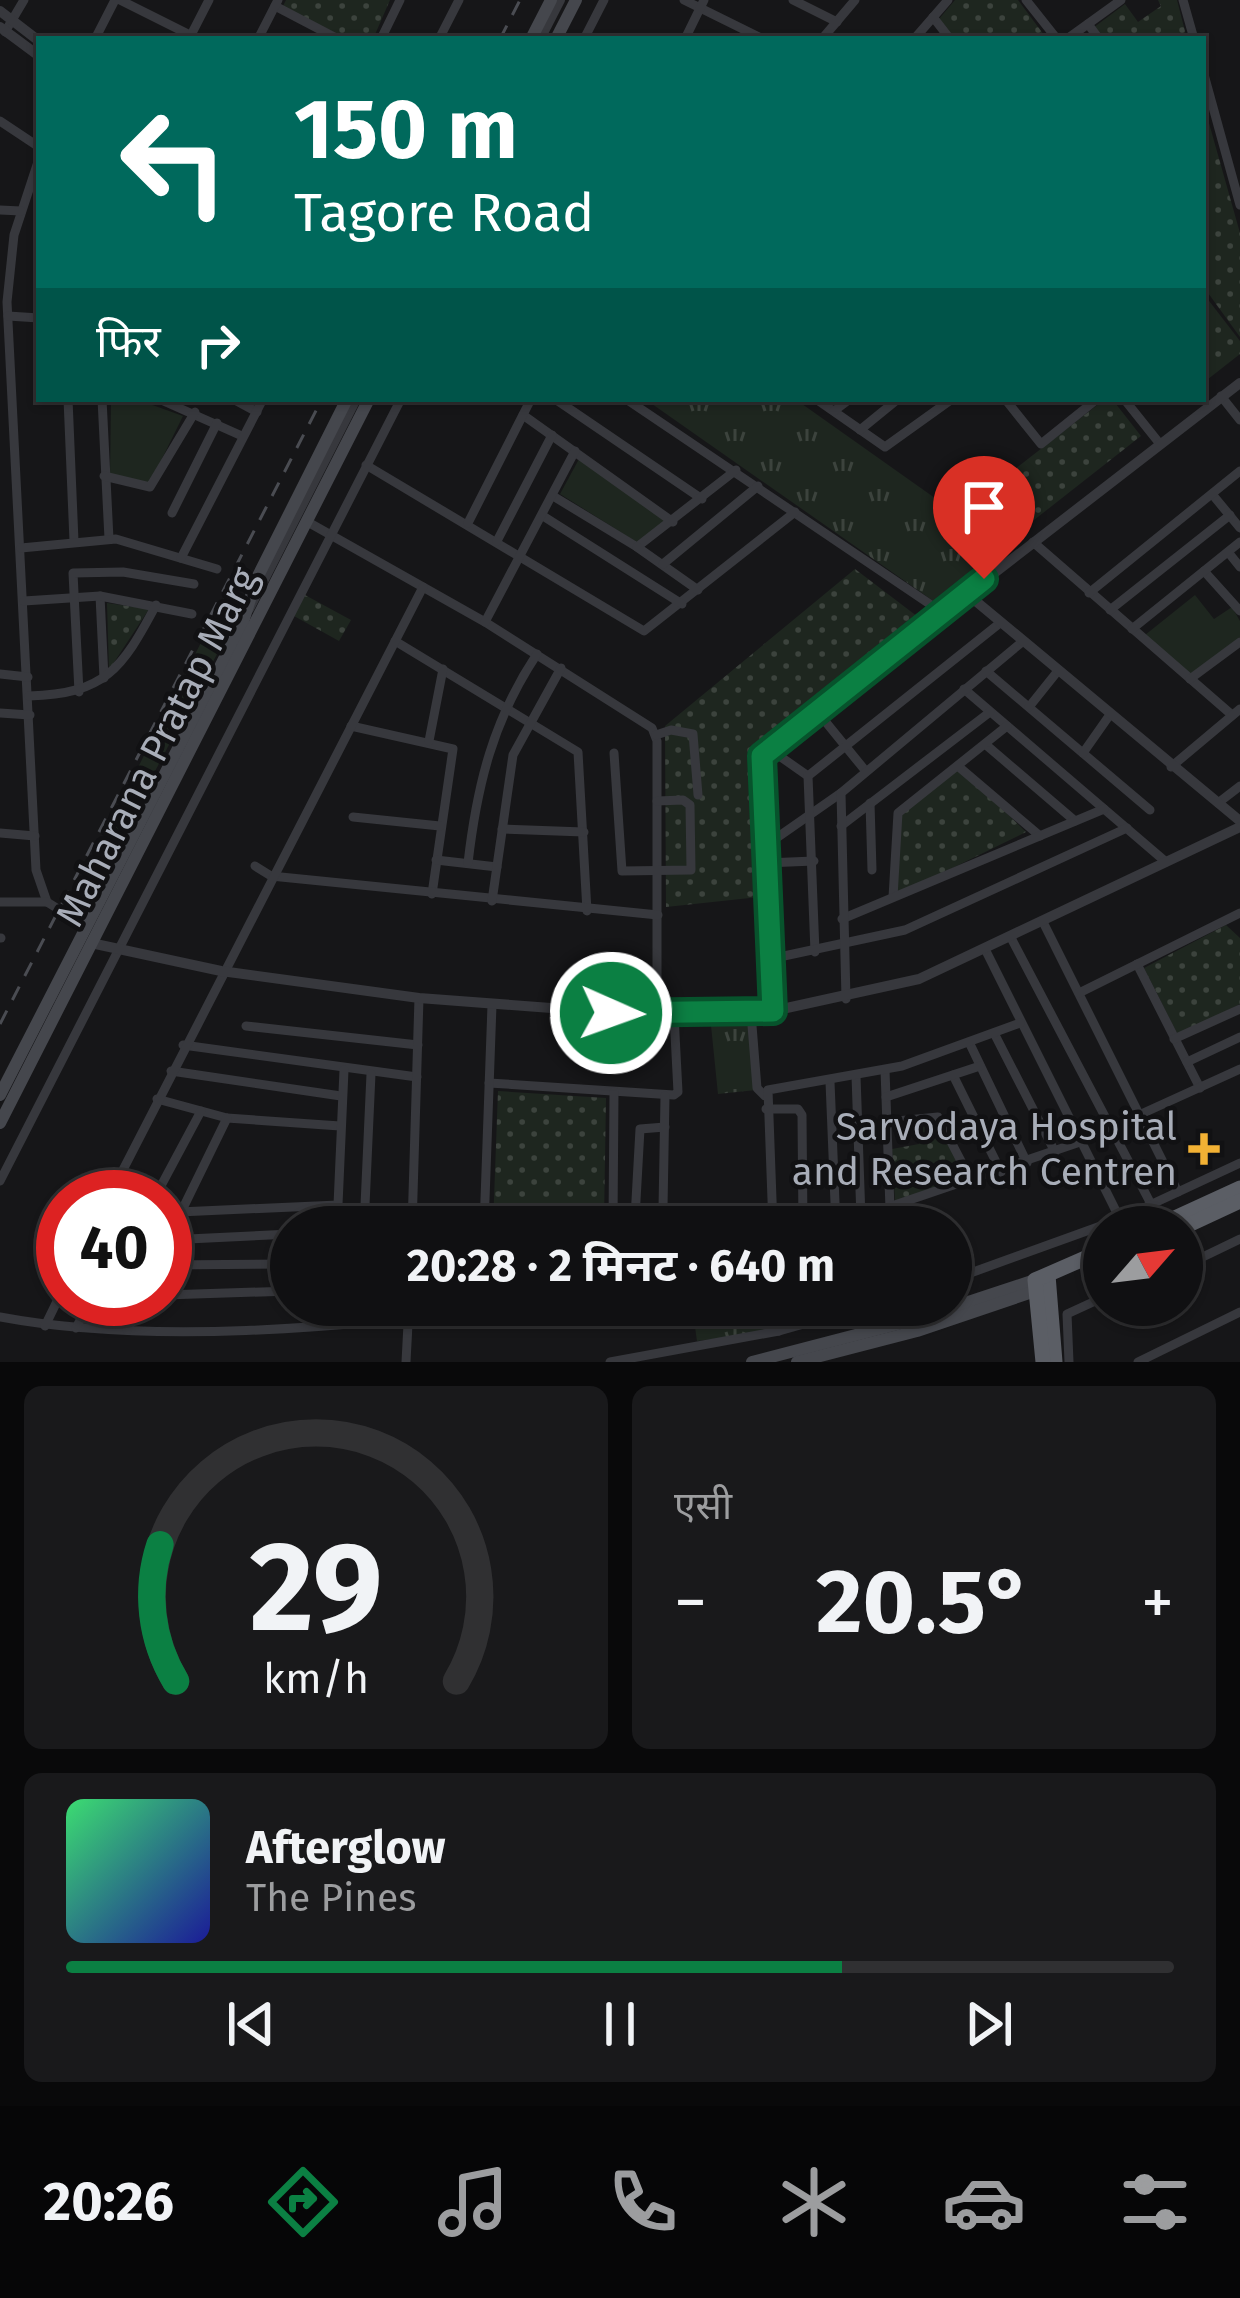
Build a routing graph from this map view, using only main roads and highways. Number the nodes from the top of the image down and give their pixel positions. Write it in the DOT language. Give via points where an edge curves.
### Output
graph roads {
  1 [pos="555,0"];
  2 [pos="577,0"];
  3 [pos="537,36"];
  4 [pos="558,36"];
  5 [pos="350,402"];
  6 [pos="367,402"];
  7 [pos="187,744"];
  8 [pos="138,838"];
  9 [pos="41,1027"];
  10 [pos="0,1095"];
  11 [pos="0,1123"];
  12 [pos="1240,1188"];
  13 [pos="1240,1201"];
  14 [pos="1201,1206"];
  15 [pos="1203,1218"];
  16 [pos="1083,1261"];
  17 [pos="1083,1269"];
  18 [pos="1043,1282"];
  19 [pos="752,1362"];
  20 [pos="797,1362"];
  21 [pos="1043,1362"];
  22 [pos="1055,1362"];
  1 -- 3 [label="main road"];
  2 -- 4 [label="main road"];
  5 -- 7 [label="main road, Maharana Pratap Marg" via="256,580"];
  6 -- 7 [label="main road, Maharana Pratap Marg"];
  7 -- 8 [label="main road, Maharana Pratap Marg"];
  8 -- 9 [label="main road, Maharana Pratap Marg" via="91,943"];
  8 -- 9 [label="main road, Maharana Pratap Marg" via="84,925"];
  9 -- 10 [label="main road, Maharana Pratap Marg"];
  9 -- 11 [label="main road, Maharana Pratap Marg"];
  12 -- 14 [label="highway"];
  13 -- 15 [label="highway"];
  16 -- 18 [label="highway"];
  17 -- 18 [label="highway"];
  18 -- 19 [label="main road"];
  18 -- 20 [label="main road" via="917,1330"];
  18 -- 21 [label="highway"];
  18 -- 22 [label="highway" via="1059,1315"];
}
